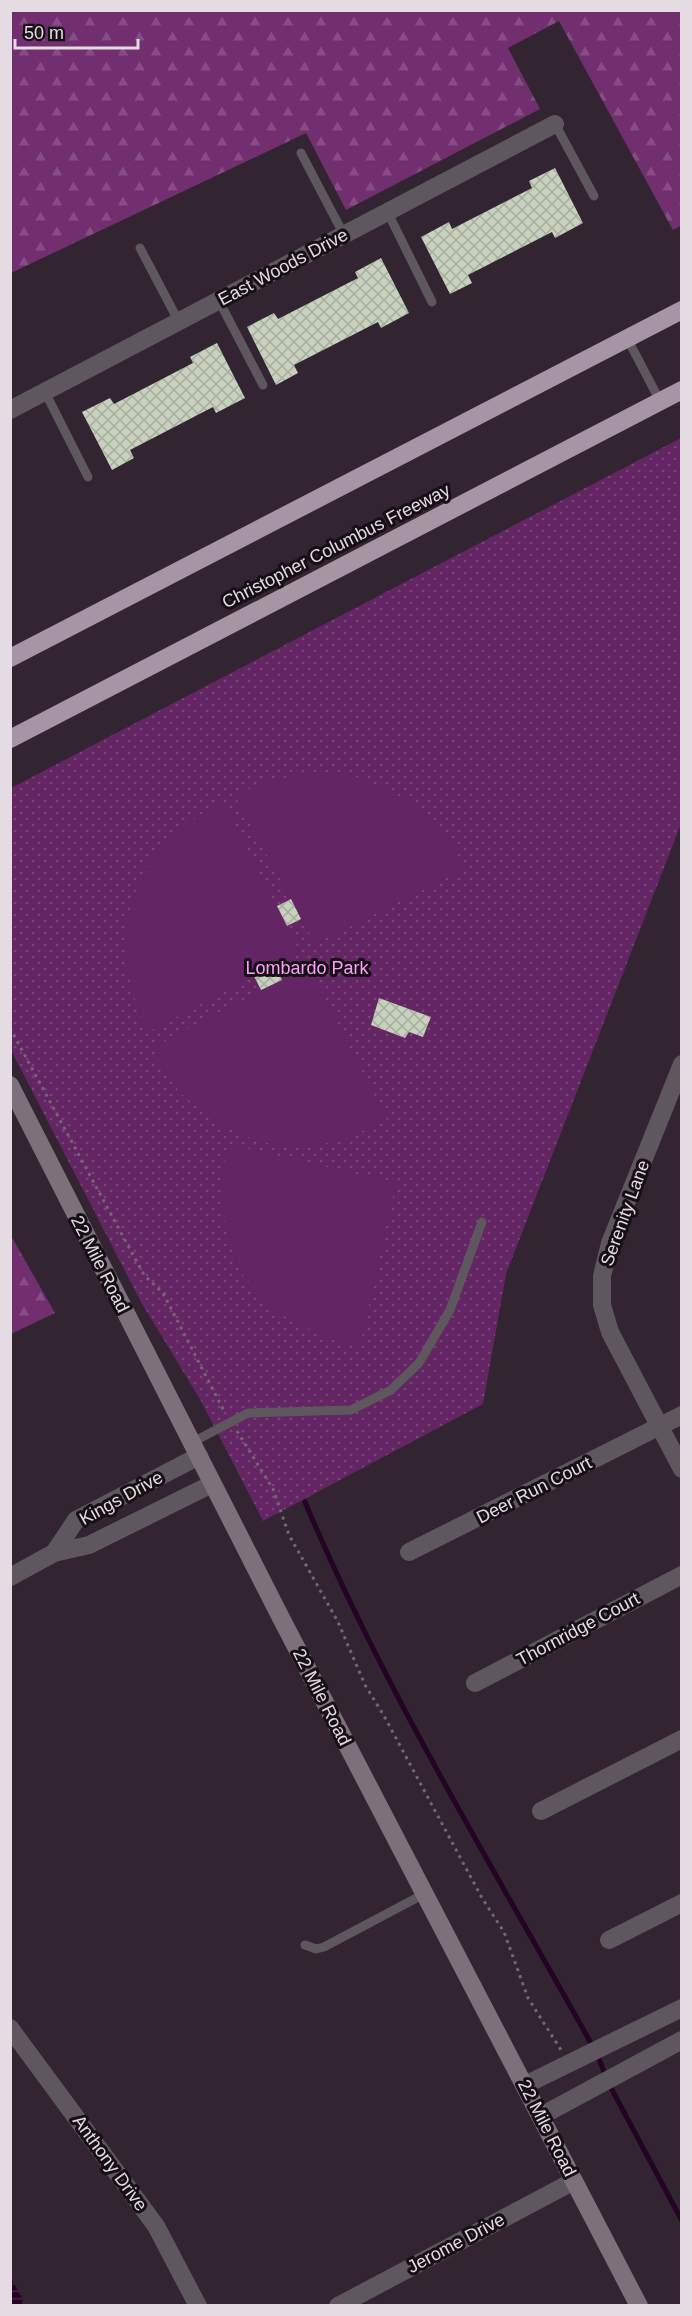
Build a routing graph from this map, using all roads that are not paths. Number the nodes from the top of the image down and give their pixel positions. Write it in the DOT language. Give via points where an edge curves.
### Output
graph roads {
  1 [pos="555,124"];
  2 [pos="301,153"];
  3 [pos="594,196"];
  4 [pos="387,213"];
  5 [pos="344,235"];
  6 [pos="140,248"];
  7 [pos="219,301"];
  8 [pos="432,302"];
  9 [pos="681,310"];
  10 [pos="179,322"];
  11 [pos="627,338"];
  12 [pos="263,385"];
  13 [pos="681,390"];
  14 [pos="45,392"];
  15 [pos="660,401"];
  16 [pos="10,410"];
  17 [pos="88,477"];
  18 [pos="10,658"];
  19 [pos="10,739"];
  20 [pos="681,1064"];
  21 [pos="10,1085"];
  22 [pos="676,1099"];
  23 [pos="482,1222"];
  24 [pos="681,1415"];
  25 [pos="659,1427"];
  26 [pos="195,1450"];
  27 [pos="681,1469"];
  28 [pos="212,1484"];
  29 [pos="409,1552"];
  30 [pos="54,1553"];
  31 [pos="681,1575"];
  32 [pos="10,1577"];
  33 [pos="475,1683"];
  34 [pos="681,1739"];
  35 [pos="541,1811"];
  36 [pos="424,1894"];
  37 [pos="681,1903"];
  38 [pos="609,1940"];
  39 [pos="305,1945"];
  40 [pos="680,2011"];
  41 [pos="10,2028"];
  42 [pos="681,2040"];
  43 [pos="525,2085"];
  44 [pos="541,2116"];
  45 [pos="574,2181"];
  46 [pos="198,2306"];
  47 [pos="338,2306"];
  48 [pos="639,2306"];
  1 -- 3 [label="lane"];
  1 -- 4 [label="street, East Woods Drive"];
  2 -- 5 [label="lane"];
  4 -- 5 [label="street, East Woods Drive"];
  4 -- 8 [label="lane"];
  5 -- 7 [label="street, East Woods Drive"];
  6 -- 10 [label="lane"];
  7 -- 10 [label="street, East Woods Drive"];
  7 -- 12 [label="lane"];
  9 -- 11 [label="highway"];
  10 -- 14 [label="street, East Woods Drive"];
  11 -- 15 [label="lane"];
  11 -- 18 [label="highway"];
  13 -- 15 [label="highway, Christopher Columbus Freeway"];
  14 -- 16 [label="street, East Woods Drive"];
  14 -- 17 [label="lane"];
  15 -- 19 [label="highway, Christopher Columbus Freeway"];
  20 -- 22 [label="street, Serenity Lane"];
  21 -- 26 [label="street, 22 Mile Road"];
  22 -- 25 [label="street, Serenity Lane" via="610,1243 602,1276 602,1305 610,1332"];
  23 -- 26 [label="lane" via="450,1310 419,1363 391,1390 351,1410 248,1413"];
  24 -- 25 [label="street, Deer Run Court"];
  25 -- 27 [label="street, Serenity Lane"];
  25 -- 29 [label="street, Deer Run Court"];
  26 -- 28 [label="street, 22 Mile Road"];
  26 -- 30 [label="street, Kings Drive" via="76,1520"];
  28 -- 30 [label="street, Kings Drive" via="88,1545"];
  28 -- 36 [label="street, 22 Mile Road"];
  30 -- 32 [label="street, Kings Drive"];
  31 -- 33 [label="street, Thornridge Court"];
  34 -- 35 [label="street"];
  36 -- 39 [label="lane" via="324,1947"];
  36 -- 43 [label="street, 22 Mile Road"];
  37 -- 38 [label="street"];
  40 -- 43 [label="street"];
  41 -- 46 [label="street, Anthony Drive" via="156,2226"];
  42 -- 44 [label="street"];
  43 -- 44 [label="street, 22 Mile Road"];
  44 -- 45 [label="street, 22 Mile Road"];
  45 -- 47 [label="street, Jerome Drive"];
  45 -- 48 [label="street, 22 Mile Road"];
}
